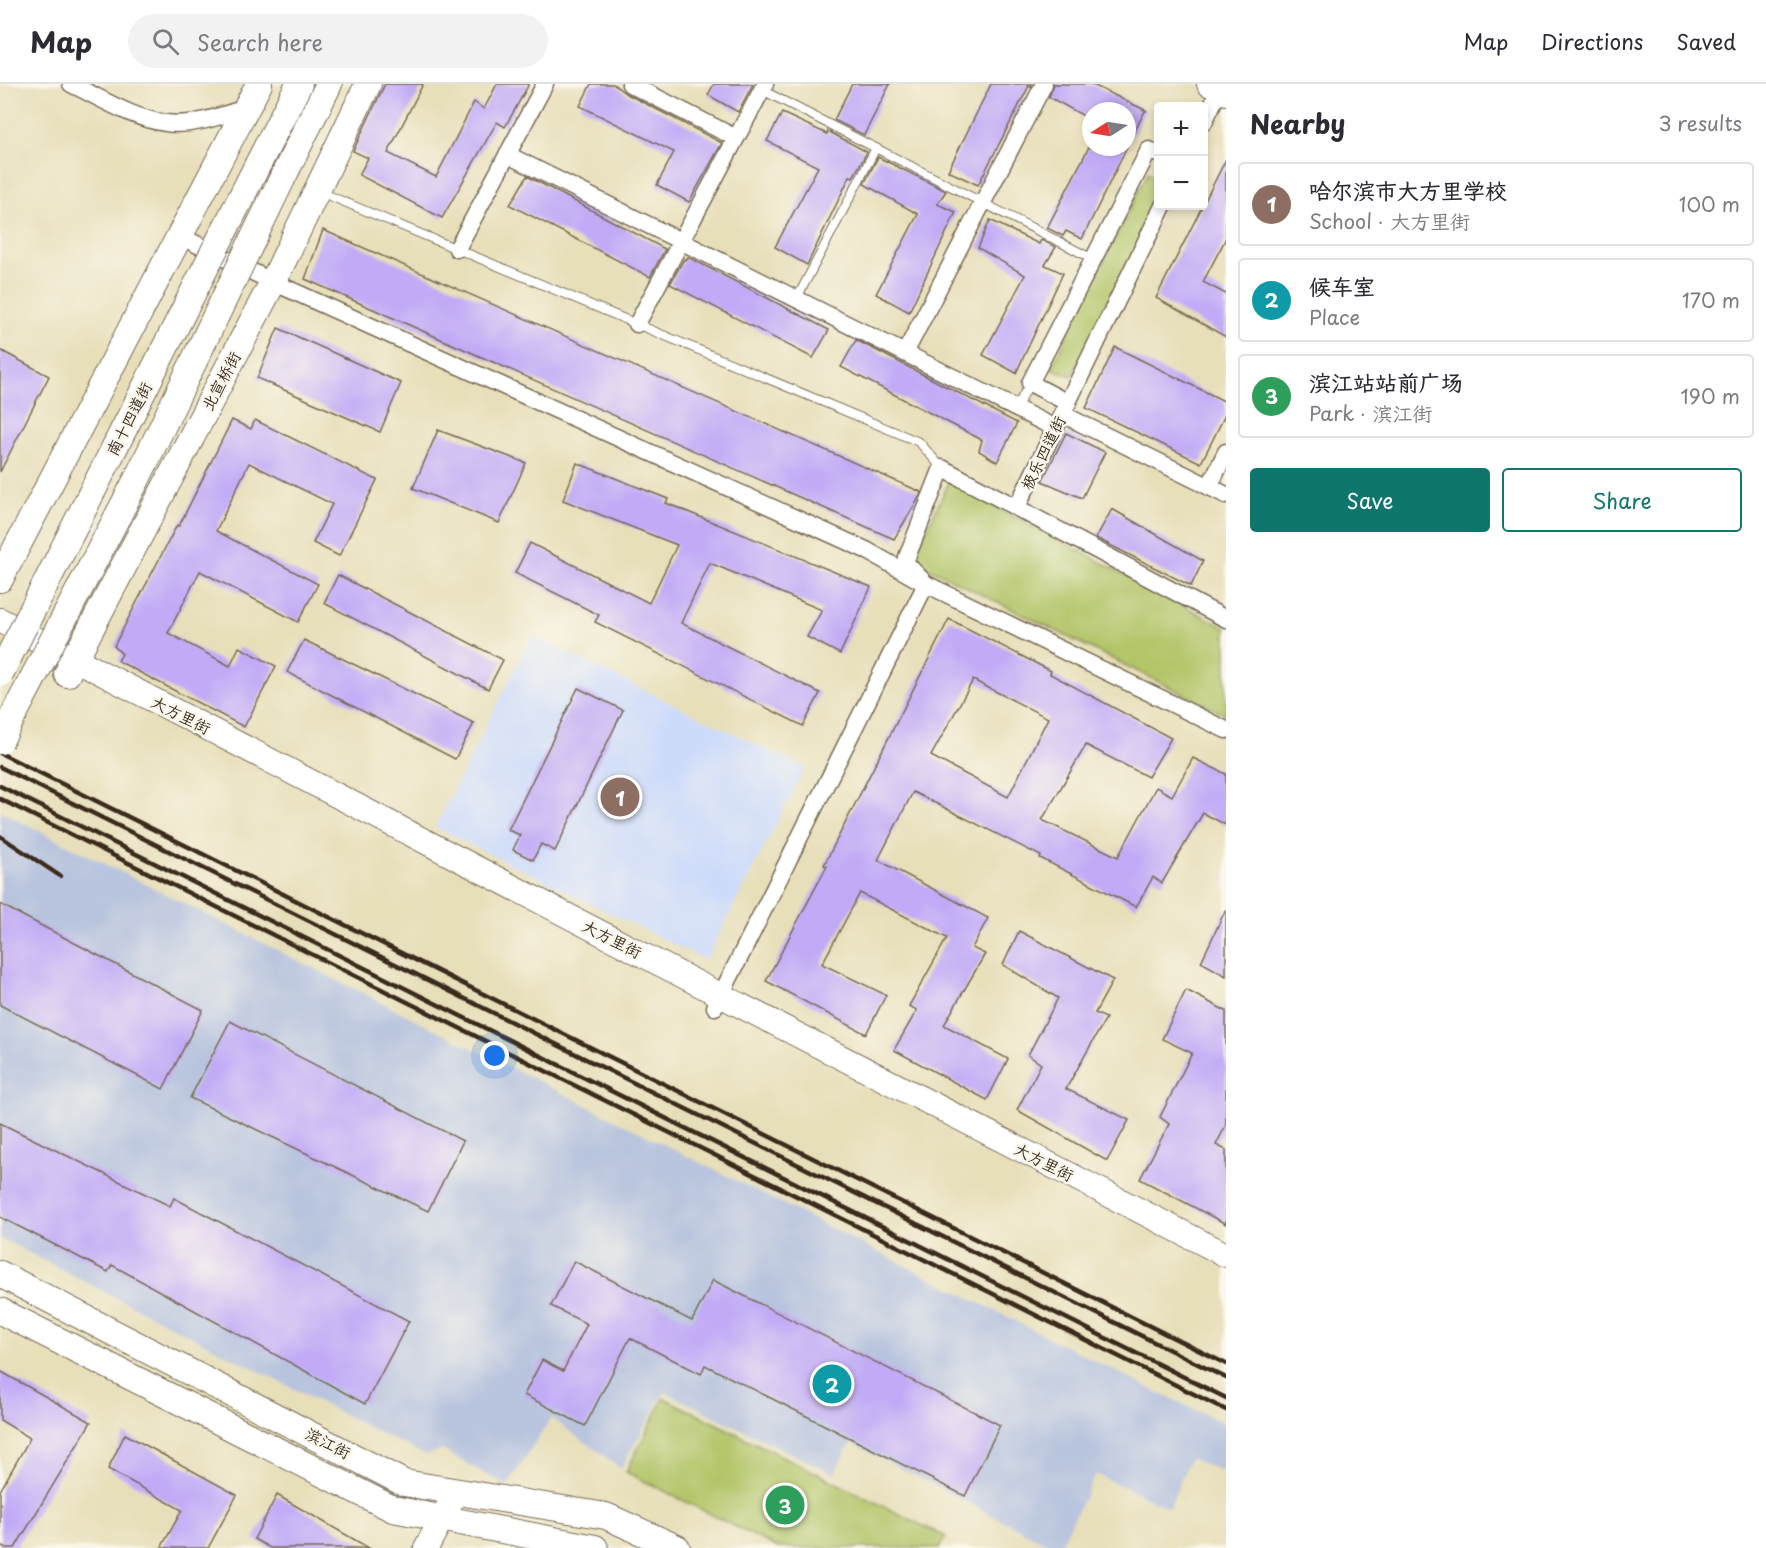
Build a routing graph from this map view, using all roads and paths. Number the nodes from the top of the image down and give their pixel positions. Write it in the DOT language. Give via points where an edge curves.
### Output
graph roads {
  1 [pos="71,84"];
  2 [pos="259,84"];
  3 [pos="298,84"];
  4 [pos="329,84"];
  5 [pos="368,84"];
  6 [pos="545,84"];
  7 [pos="630,84"];
  8 [pos="1044,84"];
  9 [pos="764,87"];
  10 [pos="1219,87"];
  11 [pos="248,107"];
  12 [pos="1208,111"];
  13 [pos="736,138"];
  14 [pos="876,148"];
  15 [pos="1154,152"];
  16 [pos="507,155"];
  17 [pos="316,190"];
  18 [pos="982,202"];
  19 [pos="1161,210"];
  20 [pos="180,236"];
  21 [pos="682,240"];
  22 [pos="457,249"];
  23 [pos="1093,259"];
  24 [pos="273,282"];
  25 [pos="797,298"];
  26 [pos="637,324"];
  27 [pos="905,353"];
  28 [pos="1030,382"];
  29 [pos="1016,408"];
  30 [pos="1062,415"];
  31 [pos="1226,452"];
  32 [pos="942,468"];
  33 [pos="1209,487"];
  34 [pos="1226,495"];
  35 [pos="1017,507"];
  36 [pos="0,579"];
  37 [pos="926,584"];
  38 [pos="1226,619"];
  39 [pos="0,620"];
  40 [pos="0,638"];
  41 [pos="71,667"];
  42 [pos="0,674"];
  43 [pos="1226,730"];
  44 [pos="0,741"];
  45 [pos="717,1001"];
  46 [pos="1226,1255"];
  47 [pos="1226,1268"];
  48 [pos="0,1274"];
  49 [pos="0,1311"];
  50 [pos="456,1492"];
  51 [pos="442,1518"];
  52 [pos="426,1548"];
  53 [pos="595,1548"];
  54 [pos="677,1548"];
  1 -- 11 [label="street" via="131,113 167,123 207,120"];
  2 -- 11 [label="main road"];
  3 -- 42 [label="main road, 南十四道街, bridge"];
  4 -- 44 [label="main road, bridge" via="136,481"];
  5 -- 17 [label="main road, 北宣桥街"];
  6 -- 16 [label="street"];
  7 -- 13 [label="street"];
  8 -- 18 [label="street"];
  9 -- 13 [label="street"];
  9 -- 14 [label="lane"];
  10 -- 12 [label="street"];
  11 -- 20 [label="main road"];
  13 -- 21 [label="street"];
  14 -- 18 [label="lane"];
  14 -- 25 [label="lane"];
  15 -- 23 [label="street" via="1149,150"];
  16 -- 21 [label="street"];
  16 -- 22 [label="street"];
  17 -- 22 [label="lane"];
  17 -- 24 [label="main road, 北宣桥街"];
  18 -- 23 [label="lane"];
  18 -- 27 [label="street"];
  19 -- 30 [label="street, 极乐四道街"];
  20 -- 24 [label="street"];
  20 -- 36 [label="main road"];
  21 -- 25 [label="street"];
  21 -- 26 [label="street"];
  22 -- 26 [label="lane"];
  23 -- 28 [label="street"];
  24 -- 37 [label="street" via="866,550"];
  24 -- 41 [label="main road, 北宣桥街"];
  25 -- 27 [label="street"];
  26 -- 32 [label="lane" via="919,442"];
  27 -- 29 [label="street"];
  28 -- 29 [label="lane"];
  28 -- 30 [label="street"];
  29 -- 30 [label="street"];
  30 -- 33 [label="street"];
  30 -- 35 [label="street, 极乐四道街"];
  31 -- 33 [label="street"];
  32 -- 35 [label="street, 极乐四道街"];
  32 -- 37 [label="street" via="905,562"];
  33 -- 34 [label="street"];
  35 -- 38 [label="street"];
  37 -- 43 [label="street"];
  37 -- 45 [label="street"];
  39 -- 41 [label="main road, 大方里街"];
  40 -- 41 [label="main road, 大方里街"];
  41 -- 45 [label="main road, 大方里街"];
  45 -- 46 [label="main road, 大方里街"];
  45 -- 47 [label="main road, 大方里街"];
  48 -- 50 [label="main road, 滨江街" via="404,1483"];
  49 -- 51 [label="main road, 滨江街" via="393,1509"];
  50 -- 51 [label="main road"];
  50 -- 54 [label="main road, 滨江街" via="606,1516"];
  51 -- 52 [label="main road"];
  51 -- 53 [label="main road, 滨江街"];
}
